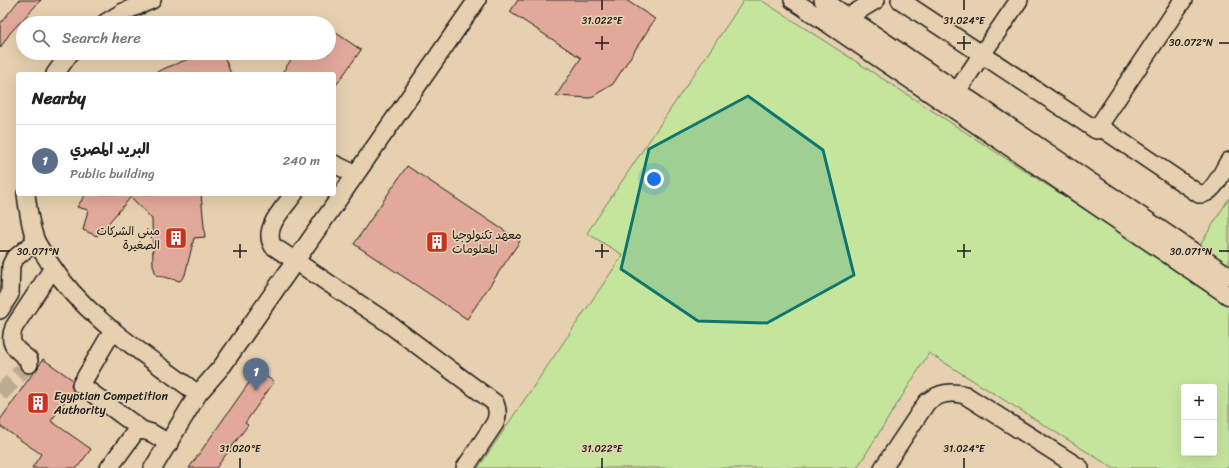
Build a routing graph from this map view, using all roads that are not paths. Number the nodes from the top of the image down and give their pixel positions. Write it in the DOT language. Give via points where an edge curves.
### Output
graph roads {
  1 [pos="152,0"];
  2 [pos="477,0"];
  3 [pos="793,0"];
  4 [pos="823,0"];
  5 [pos="876,0"];
  6 [pos="900,0"];
  7 [pos="1019,0"];
  8 [pos="1183,0"];
  9 [pos="116,16"];
  10 [pos="848,17"];
  11 [pos="983,53"];
  12 [pos="65,60"];
  13 [pos="56,72"];
  14 [pos="957,91"];
  15 [pos="1096,130"];
  16 [pos="1229,161"];
  17 [pos="336,165"];
  18 [pos="355,174"];
  19 [pos="26,196"];
  20 [pos="293,196"];
  21 [pos="36,241"];
  22 [pos="294,262"];
  23 [pos="53,268"];
  24 [pos="1229,276"];
  25 [pos="1229,296"];
  26 [pos="0,310"];
  27 [pos="113,330"];
  28 [pos="29,364"];
  29 [pos="198,394"];
  30 [pos="142,430"];
  31 [pos="169,444"];
  32 [pos="109,468"];
  33 [pos="153,468"];
  34 [pos="465,468"];
  35 [pos="883,468"];
  36 [pos="1080,468"];
  1 -- 9 [label="street"];
  2 -- 18 [label="street"];
  3 -- 25 [label="street"];
  4 -- 10 [label="street"];
  5 -- 10 [label="street"];
  6 -- 11 [label="street"];
  7 -- 11 [label="street"];
  8 -- 15 [label="street"];
  10 -- 14 [label="street"];
  11 -- 14 [label="street"];
  11 -- 15 [label="street"];
  12 -- 13 [label="street"];
  14 -- 24 [label="street"];
  15 -- 16 [label="street" via="1103,130 1200,194 1211,189"];
  17 -- 18 [label="street"];
  18 -- 22 [label="street"];
  19 -- 21 [label="street"];
  20 -- 22 [label="street" via="271,226 269,240"];
  21 -- 23 [label="street"];
  21 -- 26 [label="street" via="10,265 10,294"];
  22 -- 29 [label="street" via="223,365"];
  22 -- 34 [label="street" via="385,321 495,403 498,417"];
  23 -- 27 [label="street" via="82,302"];
  23 -- 28 [label="street" via="11,335 12,343 29,360"];
  27 -- 29 [label="street"];
  27 -- 30 [label="street" via="81,385"];
  29 -- 31 [label="street"];
  30 -- 31 [label="street"];
  30 -- 32 [label="street" via="133,434"];
  31 -- 33 [label="street"];
  35 -- 36 [label="street" via="927,402 935,396 955,392 966,395"];
}
